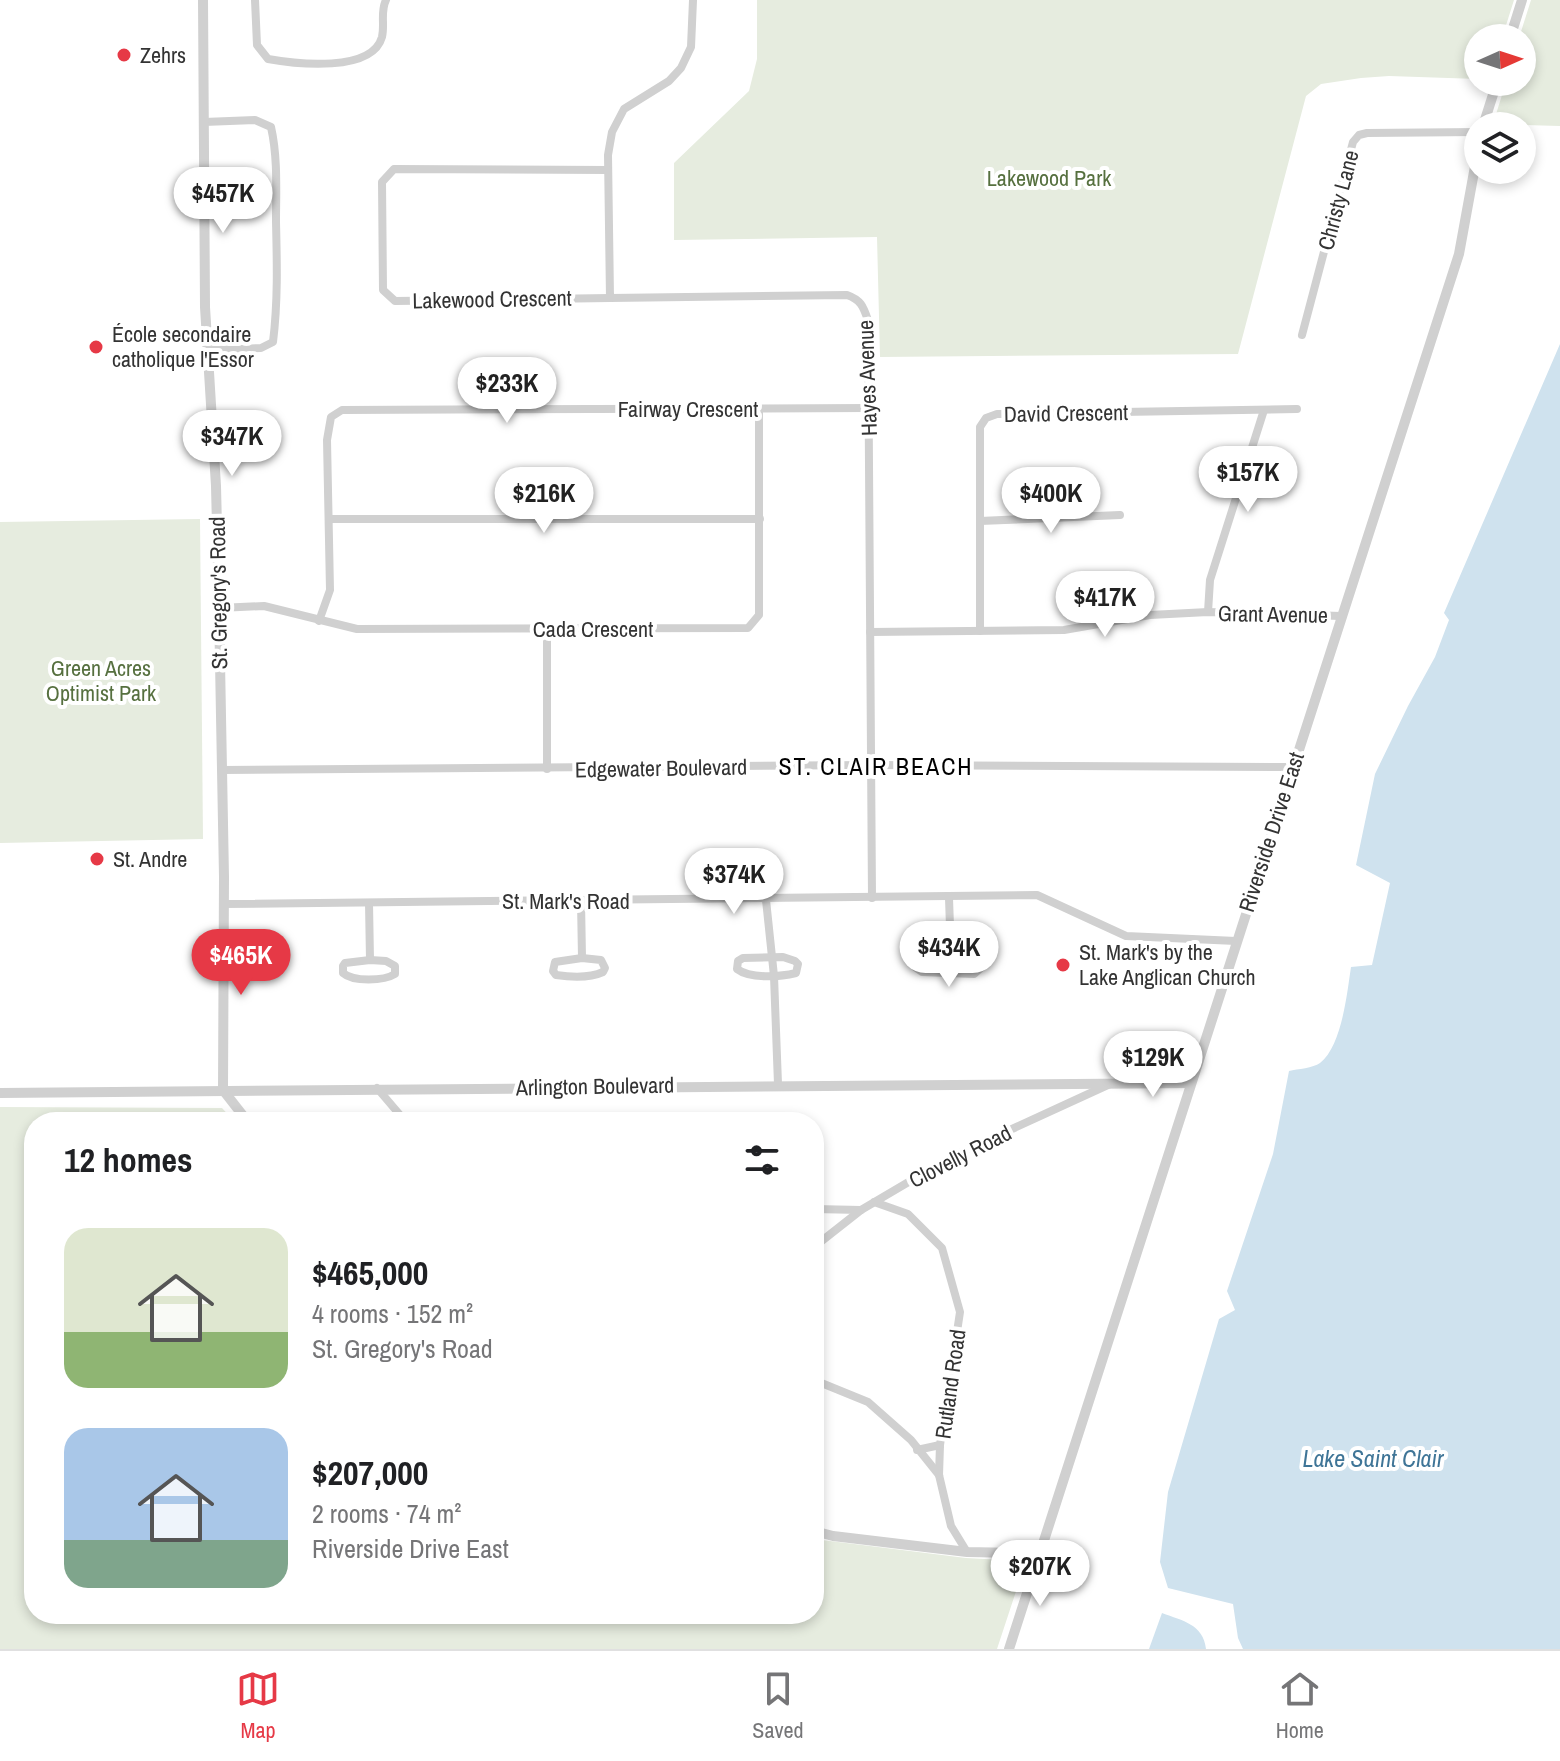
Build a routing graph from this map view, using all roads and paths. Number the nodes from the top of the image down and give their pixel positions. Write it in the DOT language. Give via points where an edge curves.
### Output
graph roads {
  1 [pos="203,0"];
  2 [pos="255,0"];
  3 [pos="386,0"];
  4 [pos="693,0"];
  5 [pos="1522,0"];
  6 [pos="1514,24"];
  7 [pos="204,122"];
  8 [pos="1464,132"];
  9 [pos="608,170"];
  10 [pos="1472,184"];
  11 [pos="610,298"];
  12 [pos="1302,335"];
  13 [pos="209,350"];
  14 [pos="869,408"];
  15 [pos="759,409"];
  16 [pos="1297,409"];
  17 [pos="1264,410"];
  18 [pos="1120,515"];
  19 [pos="329,519"];
  20 [pos="760,519"];
  21 [pos="980,521"];
  22 [pos="219,608"];
  23 [pos="1208,612"];
  24 [pos="1341,616"];
  25 [pos="319,621"];
  26 [pos="547,629"];
  27 [pos="980,631"];
  28 [pos="870,632"];
  29 [pos="871,765"];
  30 [pos="1293,767"];
  31 [pos="547,769"];
  32 [pos="222,770"];
  33 [pos="872,898"];
  34 [pos="949,898"];
  35 [pos="766,900"];
  36 [pos="581,901"];
  37 [pos="369,903"];
  38 [pos="223,904"];
  39 [pos="1236,941"];
  40 [pos="951,955"];
  41 [pos="771,957"];
  42 [pos="582,958"];
  43 [pos="370,960"];
  44 [pos="774,976"];
  45 [pos="1116,1081"];
  46 [pos="1191,1083"];
  47 [pos="778,1084"];
  48 [pos="376,1088"];
  49 [pos="223,1090"];
  50 [pos="0,1093"];
  51 [pos="240,1112"];
  52 [pos="397,1112"];
  53 [pos="874,1202"];
  54 [pos="824,1209"];
  55 [pos="861,1210"];
  56 [pos="824,1239"];
  57 [pos="824,1384"];
  58 [pos="940,1445"];
  59 [pos="917,1450"];
  60 [pos="939,1475"];
  61 [pos="824,1534"];
  62 [pos="967,1552"];
  63 [pos="1039,1556"];
  64 [pos="1009,1649"];
  1 -- 7 [label="street, St. Gregory's Road"];
  2 -- 3 [label="street" via="257,45 268,59 289,63 354,62 368,55 382,36"];
  4 -- 9 [label="street" via="691,47 681,68 624,109 612,132"];
  5 -- 6 [label="street"];
  7 -- 13 [label="street, St. Gregory's Road"];
  7 -- 13 [label="street" via="255,120 271,127 276,205 273,342 261,348"];
  8 -- 12 [label="street, Christy Lane" via="1367,133 1353,142"];
  9 -- 11 [label="street"];
  9 -- 11 [label="street, Lakewood Crescent" via="394,169 382,182 383,290 395,301"];
  10 -- 24 [label="street, Riverside Drive East" via="1459,254"];
  11 -- 14 [label="street, Hayes Avenue" via="858,299 868,320"];
  13 -- 22 [label="street, St. Gregory's Road"];
  14 -- 15 [label="street, Fairway Crescent"];
  14 -- 28 [label="street, Hayes Avenue"];
  15 -- 19 [label="street, Fairway Crescent" via="342,410 331,417 327,440"];
  15 -- 20 [label="street, Cada Crescent"];
  16 -- 17 [label="street, David Crescent"];
  17 -- 21 [label="street, David Crescent" via="991,416 980,427"];
  17 -- 23 [label="street" via="1210,580"];
  18 -- 21 [label="street"];
  19 -- 20 [label="street"];
  19 -- 25 [label="street, Fairway Crescent" via="330,590"];
  20 -- 26 [label="street, Cada Crescent" via="759,615 748,628"];
  21 -- 27 [label="street, David Crescent"];
  22 -- 25 [label="street, Cada Crescent" via="264,606"];
  22 -- 32 [label="street, St. Gregory's Road"];
  23 -- 24 [label="street, Grant Avenue"];
  23 -- 27 [label="street, Grant Avenue" via="1150,615 1064,630"];
  24 -- 30 [label="street, Riverside Drive East"];
  25 -- 26 [label="street, Cada Crescent" via="357,629"];
  26 -- 31 [label="street"];
  27 -- 28 [label="street, Grant Avenue"];
  28 -- 29 [label="street, Hayes Avenue"];
  29 -- 30 [label="street, Edgewater Boulevard"];
  29 -- 31 [label="street, Edgewater Boulevard"];
  29 -- 33 [label="street, Hayes Avenue"];
  30 -- 39 [label="street, Riverside Drive East"];
  31 -- 32 [label="street, Edgewater Boulevard"];
  32 -- 38 [label="street, St. Gregory's Road"];
  33 -- 34 [label="street, St. Mark's Road"];
  33 -- 35 [label="street, St. Mark's Road"];
  34 -- 39 [label="street, St. Mark's Road" via="1037,895 1126,936"];
  34 -- 40 [label="street"];
  35 -- 36 [label="street, St. Mark's Road"];
  35 -- 41 [label="street"];
  36 -- 37 [label="street, St. Mark's Road"];
  36 -- 42 [label="street"];
  37 -- 38 [label="street, St. Mark's Road"];
  37 -- 43 [label="street"];
  38 -- 49 [label="street, St. Gregory's Road"];
  39 -- 46 [label="street, Riverside Drive East"];
  40 -- 40 [label="street" via="919,958 915,967 925,973 974,974 983,966 981,957"];
  41 -- 44 [label="street"];
  41 -- 44 [label="street" via="798,964 796,973"];
  41 -- 44 [label="street" via="743,958 737,969"];
  42 -- 42 [label="street" via="555,962 553,971 563,976 603,972 601,960"];
  43 -- 43 [label="street" via="345,963 343,973 348,978 395,974 391,962"];
  44 -- 47 [label="street"];
  45 -- 46 [label="street, Arlington Boulevard"];
  45 -- 47 [label="street, Arlington Boulevard"];
  45 -- 53 [label="street, Clovelly Road" via="951,1157"];
  46 -- 63 [label="street, Riverside Drive East"];
  47 -- 48 [label="street, Arlington Boulevard"];
  48 -- 49 [label="street, Arlington Boulevard"];
  48 -- 52 [label="street"];
  49 -- 50 [label="street, Arlington Boulevard"];
  49 -- 51 [label="street"];
  53 -- 55 [label="street, Clovelly Road"];
  53 -- 58 [label="street, Rutland Road" via="908,1214 942,1248 960,1312"];
  54 -- 55 [label="street"];
  55 -- 56 [label="street, Clovelly Road"];
  57 -- 59 [label="street" via="868,1402"];
  58 -- 59 [label="street"];
  58 -- 60 [label="street, Rutland Road"];
  59 -- 60 [label="street"];
  60 -- 62 [label="street, Rutland Road" via="951,1526"];
  61 -- 62 [label="street"];
  62 -- 63 [label="street"];
  63 -- 64 [label="street, Riverside Drive East"];
}
